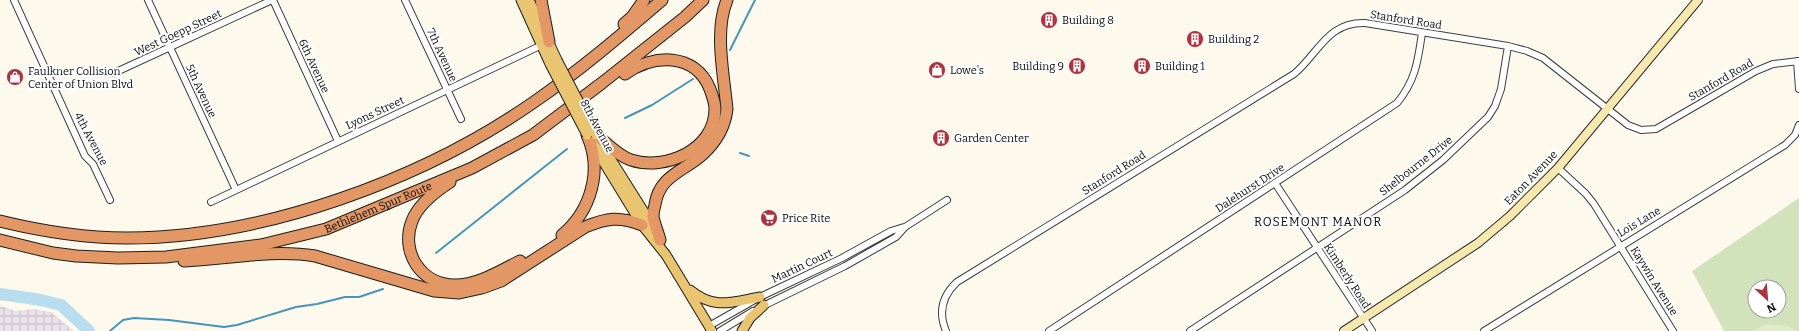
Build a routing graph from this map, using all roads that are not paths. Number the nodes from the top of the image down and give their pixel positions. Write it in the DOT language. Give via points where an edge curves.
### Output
graph roads {
  1 [pos="14,0"];
  2 [pos="148,0"];
  3 [pos="272,0"];
  4 [pos="405,0"];
  5 [pos="521,0"];
  6 [pos="529,0"];
  7 [pos="541,0"];
  8 [pos="644,0"];
  9 [pos="662,0"];
  10 [pos="702,0"];
  11 [pos="727,0"];
  12 [pos="1698,0"];
  13 [pos="1422,33"];
  14 [pos="545,44"];
  15 [pos="1508,46"];
  16 [pos="170,47"];
  17 [pos="1798,61"];
  18 [pos="114,73"];
  19 [pos="1799,89"];
  20 [pos="447,91"];
  21 [pos="532,103"];
  22 [pos="1607,110"];
  23 [pos="559,116"];
  24 [pos="461,119"];
  25 [pos="1799,125"];
  26 [pos="592,135"];
  27 [pos="338,141"];
  28 [pos="472,168"];
  29 [pos="1558,168"];
  30 [pos="1275,183"];
  31 [pos="236,190"];
  32 [pos="110,200"];
  33 [pos="947,200"];
  34 [pos="211,202"];
  35 [pos="0,221"];
  36 [pos="652,230"];
  37 [pos="0,240"];
  38 [pos="0,246"];
  39 [pos="1620,246"];
  40 [pos="1317,248"];
  41 [pos="52,254"];
  42 [pos="118,258"];
  43 [pos="686,287"];
  44 [pos="762,301"];
  45 [pos="1364,319"];
  46 [pos="710,329"];
  47 [pos="720,331"];
  48 [pos="742,331"];
  49 [pos="946,331"];
  50 [pos="1049,331"];
  51 [pos="1190,331"];
  52 [pos="1344,331"];
  53 [pos="1372,331"];
  54 [pos="1484,331"];
  55 [pos="1673,331"];
  1 -- 32 [label="street, 4th Avenue" via="85,156 93,164"];
  2 -- 16 [label="street, 5th Avenue"];
  3 -- 16 [label="street, West Goepp Street"];
  3 -- 27 [label="street, 6th Avenue"];
  4 -- 20 [label="street, 7th Avenue"];
  5 -- 14 [label="main road, 8th Avenue"];
  6 -- 14 [label="main road, 8th Avenue"];
  7 -- 14 [label="highway"];
  8 -- 21 [label="highway" via="632,17"];
  9 -- 21 [label="highway, Bethlehem Spur Route" via="597,56"];
  10 -- 23 [label="highway, Bethlehem Spur Route" via="679,22"];
  11 -- 36 [label="highway" via="722,17 721,41 726,119 710,147 661,186 656,195"];
  12 -- 22 [label="street, Eaton Avenue"];
  13 -- 15 [label="street, Stanford Road"];
  13 -- 30 [label="street, Dalehurst Drive" via="1415,73 1411,84 1397,102"];
  13 -- 49 [label="street, Stanford Road" via="1365,23 1350,24 1334,31 1294,74 957,282 947,294 941,310"];
  14 -- 20 [label="street, Lyons Street"];
  14 -- 26 [label="main road, 8th Avenue, bridge"];
  15 -- 22 [label="street, Stanford Road" via="1543,58"];
  15 -- 40 [label="street, Shelbourne Drive" via="1501,89 1488,117 1443,160 1405,190"];
  16 -- 18 [label="street, West Goepp Street"];
  16 -- 31 [label="street, 5th Avenue"];
  17 -- 19 [label="street"];
  17 -- 22 [label="street, Stanford Road" via="1773,64 1756,71 1656,129 1636,129"];
  20 -- 24 [label="street, 7th Avenue"];
  20 -- 27 [label="street, Lyons Street"];
  21 -- 35 [label="highway, Bethlehem Spur Route" via="470,142 420,166 348,197 265,222 189,234 126,238 69,234"];
  22 -- 29 [label="street, Eaton Avenue"];
  23 -- 26 [label="highway" via="636,66 655,60 689,64 708,84 715,109 713,124 698,146 678,158 654,164 630,160"];
  23 -- 28 [label="highway, Bethlehem Spur Route" via="533,135"];
  25 -- 39 [label="street, Lois Lane" via="1785,145"];
  26 -- 28 [label="highway" via="594,178 584,208 572,226 531,255 499,272 466,284 443,284 423,274 416,265 408,243 409,231 412,220 427,200"];
  26 -- 36 [label="main road, 8th Avenue"];
  27 -- 31 [label="street, Lyons Street"];
  28 -- 42 [label="highway, Bethlehem Spur Route" via="354,218 304,235 233,249 166,257"];
  29 -- 39 [label="street, Kaywin Avenue" via="1590,199"];
  29 -- 45 [label="street, Eaton Avenue" via="1510,216 1478,243"];
  30 -- 40 [label="street, Kimberly Road"];
  30 -- 50 [label="street, Dalehurst Drive"];
  31 -- 34 [label="street, Lyons Street"];
  33 -- 44 [label="street, Martin Court" via="905,227 891,231"];
  36 -- 42 [label="highway" via="618,218 596,222 501,280 482,288 459,293 434,291 302,254 184,261"];
  36 -- 43 [label="main road, 8th Avenue"];
  37 -- 41 [label="highway, Bethlehem Spur Route"];
  38 -- 41 [label="highway"];
  39 -- 54 [label="street, Lois Lane"];
  39 -- 55 [label="street, Kaywin Avenue"];
  40 -- 45 [label="street, Kimberly Road"];
  40 -- 51 [label="street, Shelbourne Drive"];
  41 -- 42 [label="highway, Bethlehem Spur Route"];
  43 -- 44 [label="main road" via="710,303"];
  43 -- 46 [label="main road, 8th Avenue"];
  44 -- 46 [label="street, Martin Court"];
  44 -- 47 [label="street, Martin Court"];
  44 -- 48 [label="main road"];
  45 -- 52 [label="street, Eaton Avenue"];
  45 -- 53 [label="street"];
}
